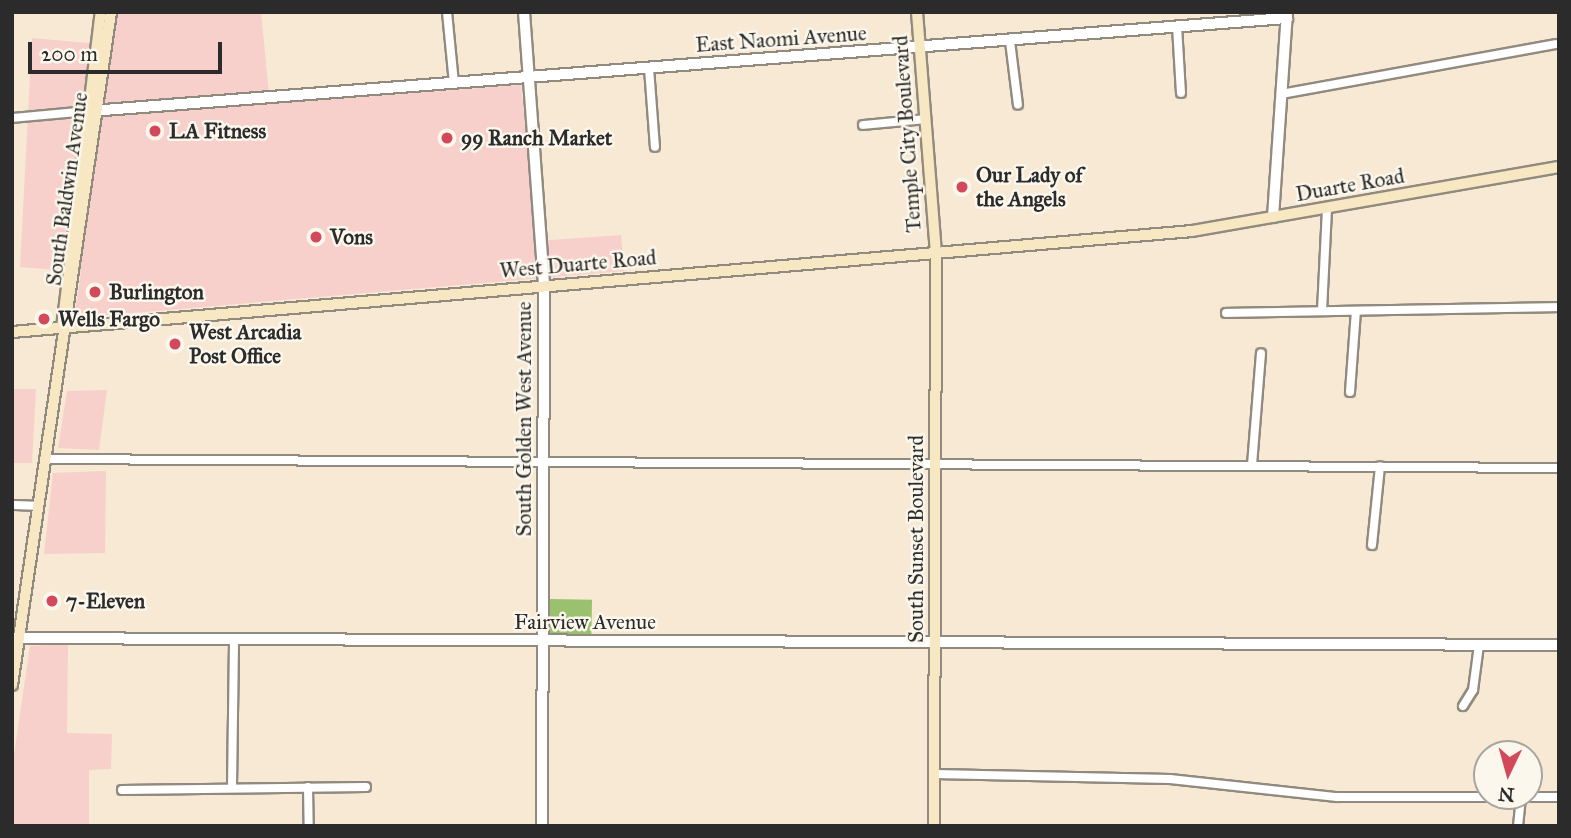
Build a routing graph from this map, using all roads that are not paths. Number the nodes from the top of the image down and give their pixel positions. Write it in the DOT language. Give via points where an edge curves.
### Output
graph roads {
  1 [pos="101,12"];
  2 [pos="111,12"];
  3 [pos="447,12"];
  4 [pos="524,12"];
  5 [pos="917,12"];
  6 [pos="1287,15"];
  7 [pos="1177,26"];
  8 [pos="1010,41"];
  9 [pos="1555,44"];
  10 [pos="920,48"];
  11 [pos="649,68"];
  12 [pos="529,77"];
  13 [pos="454,84"];
  14 [pos="1181,93"];
  15 [pos="1281,94"];
  16 [pos="1018,106"];
  17 [pos="93,111"];
  18 [pos="12,118"];
  19 [pos="925,119"];
  20 [pos="863,125"];
  21 [pos="655,147"];
  22 [pos="1559,167"];
  23 [pos="1327,208"];
  24 [pos="1273,218"];
  25 [pos="1147,234"];
  26 [pos="936,253"];
  27 [pos="544,286"];
  28 [pos="1559,307"];
  29 [pos="1322,311"];
  30 [pos="1356,311"];
  31 [pos="1226,313"];
  32 [pos="62,328"];
  33 [pos="12,332"];
  34 [pos="1261,353"];
  35 [pos="1350,392"];
  36 [pos="44,459"];
  37 [pos="545,463"];
  38 [pos="935,464"];
  39 [pos="1252,466"];
  40 [pos="1380,466"];
  41 [pos="1559,468"];
  42 [pos="12,505"];
  43 [pos="37,506"];
  44 [pos="1373,545"];
  45 [pos="15,638"];
  46 [pos="233,640"];
  47 [pos="544,641"];
  48 [pos="936,643"];
  49 [pos="1479,645"];
  50 [pos="1559,645"];
  51 [pos="12,685"];
  52 [pos="1463,706"];
  53 [pos="935,774"];
  54 [pos="232,786"];
  55 [pos="309,787"];
  56 [pos="366,787"];
  57 [pos="122,790"];
  58 [pos="1473,797"];
  59 [pos="309,826"];
  60 [pos="542,826"];
  61 [pos="934,826"];
  1 -- 17 [label="main road, South Baldwin Avenue"];
  2 -- 17 [label="main road, South Baldwin Avenue"];
  3 -- 13 [label="street"];
  4 -- 12 [label="street, South Golden West Avenue"];
  5 -- 10 [label="main road, Temple City Boulevard"];
  6 -- 7 [label="street, East Naomi Avenue"];
  6 -- 15 [label="street"];
  7 -- 8 [label="street, East Naomi Avenue"];
  7 -- 14 [label="street"];
  8 -- 10 [label="street, East Naomi Avenue"];
  8 -- 16 [label="street"];
  9 -- 15 [label="street"];
  10 -- 11 [label="street, East Naomi Avenue"];
  10 -- 19 [label="main road, Temple City Boulevard"];
  11 -- 12 [label="street, East Naomi Avenue"];
  11 -- 21 [label="street"];
  12 -- 13 [label="street, East Naomi Avenue"];
  12 -- 27 [label="street, South Golden West Avenue"];
  13 -- 17 [label="street, East Naomi Avenue"];
  15 -- 24 [label="street"];
  17 -- 18 [label="street"];
  17 -- 32 [label="main road, South Baldwin Avenue"];
  19 -- 20 [label="street"];
  19 -- 26 [label="main road, Temple City Boulevard"];
  22 -- 23 [label="main road, Duarte Road"];
  23 -- 24 [label="main road, Duarte Road"];
  23 -- 29 [label="street"];
  24 -- 25 [label="main road, Duarte Road"];
  25 -- 26 [label="main road, West Duarte Road"];
  26 -- 27 [label="main road, West Duarte Road"];
  26 -- 38 [label="main road, South Sunset Boulevard"];
  27 -- 32 [label="main road, West Duarte Road"];
  27 -- 37 [label="street, South Golden West Avenue"];
  28 -- 30 [label="street" via="1538,312"];
  29 -- 30 [label="street"];
  29 -- 31 [label="street"];
  30 -- 35 [label="street"];
  32 -- 33 [label="main road, West Duarte Road"];
  32 -- 36 [label="main road, South Baldwin Avenue"];
  34 -- 39 [label="street"];
  36 -- 37 [label="street"];
  36 -- 43 [label="main road, South Baldwin Avenue"];
  37 -- 38 [label="street"];
  37 -- 47 [label="street, South Golden West Avenue"];
  38 -- 39 [label="street"];
  38 -- 48 [label="main road, South Sunset Boulevard"];
  39 -- 40 [label="street"];
  40 -- 41 [label="street"];
  40 -- 44 [label="street"];
  42 -- 43 [label="street"];
  43 -- 45 [label="main road, South Baldwin Avenue"];
  45 -- 46 [label="street, Fairview Avenue"];
  45 -- 51 [label="main road, South Baldwin Avenue"];
  46 -- 47 [label="street, Fairview Avenue"];
  46 -- 54 [label="street"];
  47 -- 48 [label="street, Fairview Avenue"];
  47 -- 60 [label="street, South Golden West Avenue"];
  48 -- 49 [label="street, Fairview Avenue"];
  48 -- 53 [label="main road, South Sunset Boulevard"];
  49 -- 50 [label="street, Fairview Avenue"];
  49 -- 52 [label="street" via="1474,691"];
  53 -- 58 [label="street" via="1170,779 1337,797"];
  53 -- 61 [label="main road, South Sunset Boulevard"];
  54 -- 55 [label="street"];
  54 -- 57 [label="street"];
  55 -- 56 [label="street"];
  55 -- 59 [label="street"];
}
